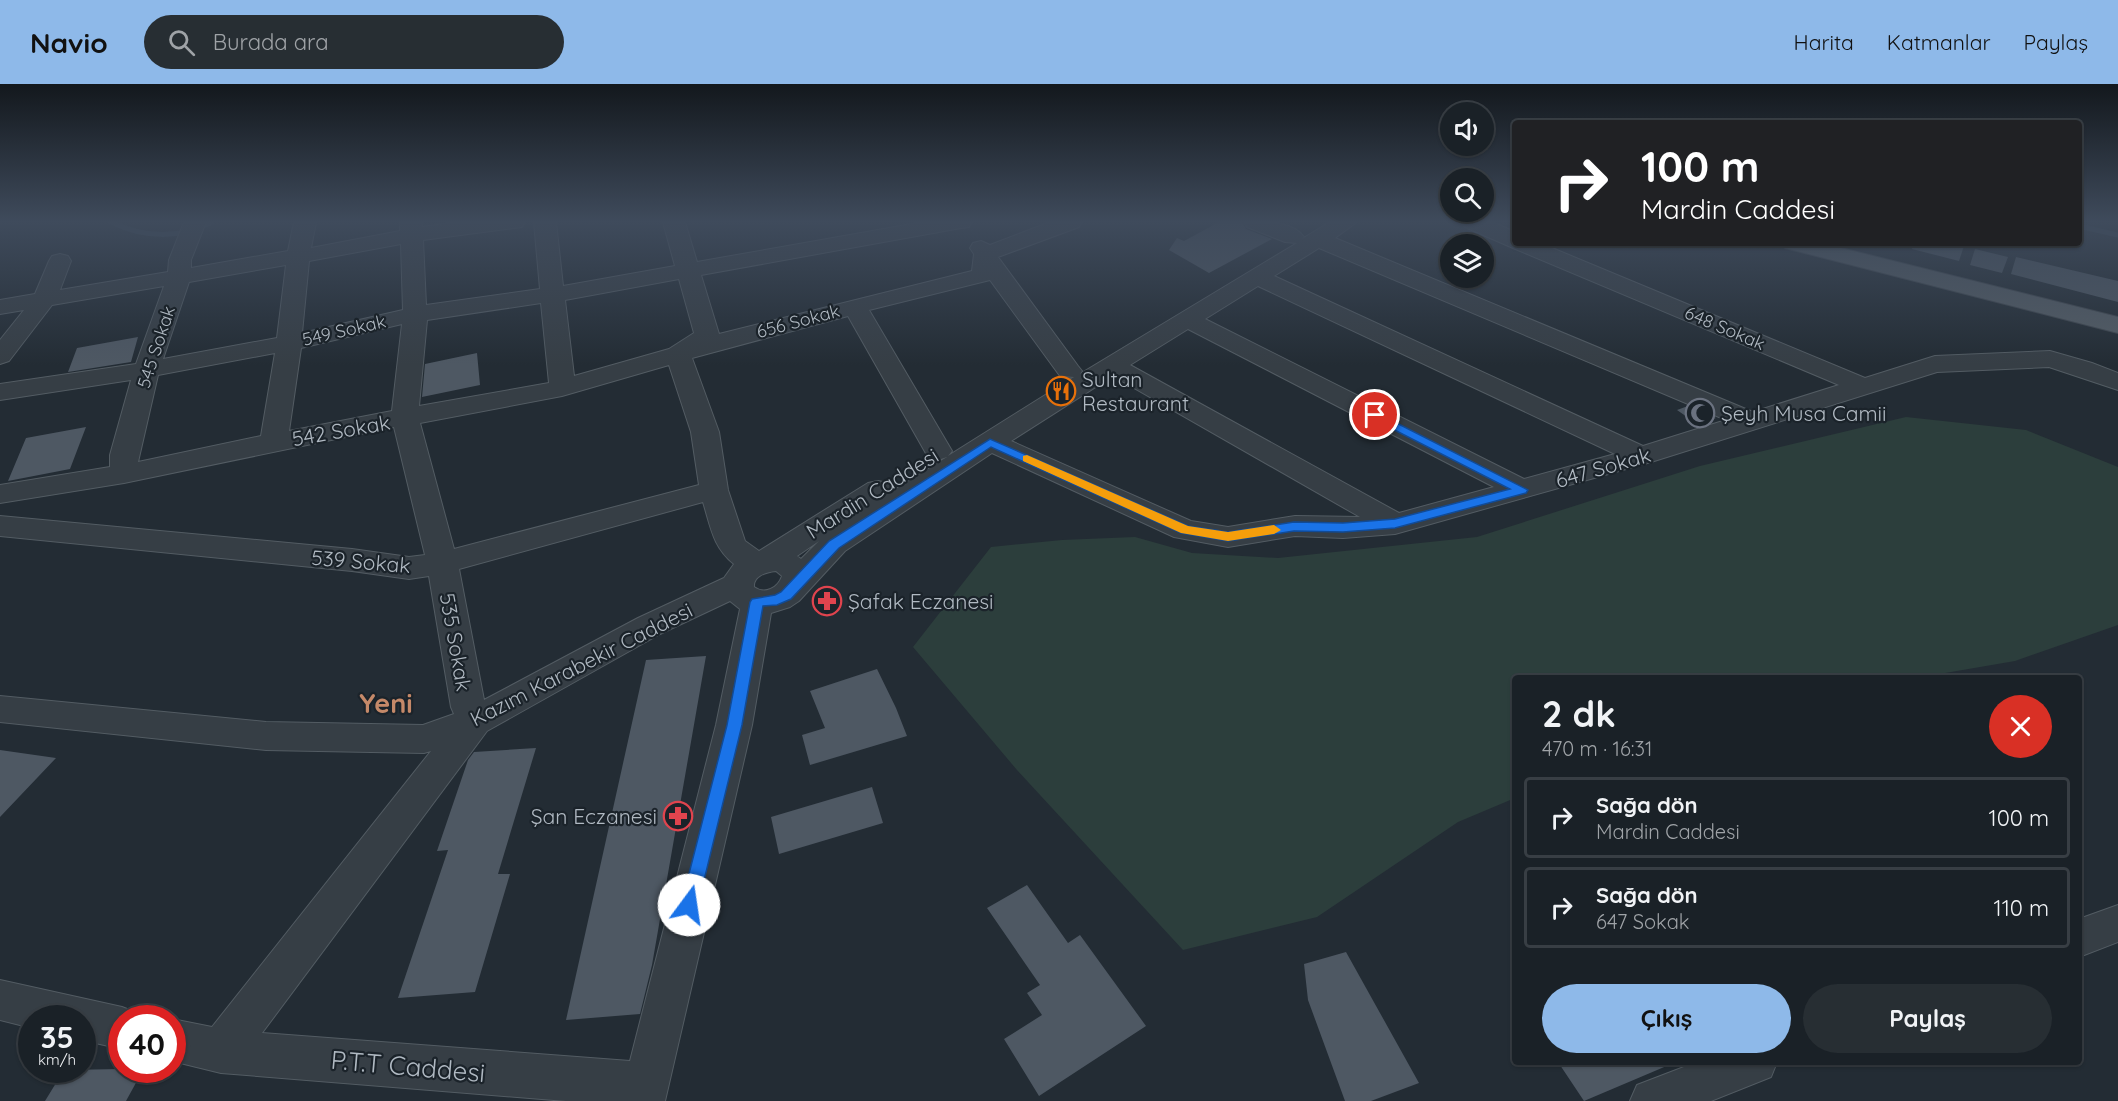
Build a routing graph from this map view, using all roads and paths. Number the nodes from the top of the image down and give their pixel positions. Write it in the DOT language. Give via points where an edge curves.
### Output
graph roads {
  1 [pos="57,269"];
  2 [pos="178,269"];
  3 [pos="180,269"];
  4 [pos="297,269"];
  5 [pos="412,269"];
  6 [pos="549,269"];
  7 [pos="697,269"];
  8 [pos="984,269"];
  9 [pos="994,269"];
  10 [pos="1246,269"];
  11 [pos="1264,269"];
  12 [pos="1395,269"];
  13 [pos="1584,269"];
  14 [pos="1923,269"];
  15 [pos="1930,269"];
  16 [pos="688,271"];
  17 [pos="1256,276"];
  18 [pos="551,295"];
  19 [pos="44,300"];
  20 [pos="854,306"];
  21 [pos="0,308"];
  22 [pos="2118,310"];
  23 [pos="415,314"];
  24 [pos="1186,319"];
  25 [pos="2118,325"];
  26 [pos="289,343"];
  27 [pos="678,354"];
  28 [pos="0,356"];
  29 [pos="1112,365"];
  30 [pos="147,369"];
  31 [pos="1069,371"];
  32 [pos="2118,382"];
  33 [pos="1863,386"];
  34 [pos="562,388"];
  35 [pos="0,392"];
  36 [pos="405,418"];
  37 [pos="1753,422"];
  38 [pos="275,442"];
  39 [pos="990,442"];
  40 [pos="938,451"];
  41 [pos="1641,456"];
  42 [pos="124,474"];
  43 [pos="714,490"];
  44 [pos="1522,490"];
  45 [pos="0,494"];
  46 [pos="1395,524"];
  47 [pos="0,526"];
  48 [pos="442,563"];
  49 [pos="754,578"];
  50 [pos="797,582"];
  51 [pos="0,709"];
  52 [pos="475,721"];
  53 [pos="2118,923"];
  54 [pos="2082,937"];
  55 [pos="0,1000"];
  56 [pos="21,1005"];
  57 [pos="186,1043"];
  58 [pos="221,1051"];
  59 [pos="1747,1065"];
  60 [pos="643,1093"];
  61 [pos="1653,1101"];
  1 -- 19 [label="street"];
  2 -- 19 [label="street"];
  3 -- 30 [label="street, 545 Sokak"];
  4 -- 26 [label="street"];
  5 -- 23 [label="street, 535 Sokak"];
  6 -- 18 [label="street"];
  7 -- 16 [label="street, 549 Sokak"];
  8 -- 20 [label="street, 656 Sokak" via="983,275"];
  9 -- 31 [label="street"];
  10 -- 31 [label="street, Mardin Caddesi"];
  11 -- 17 [label="street, Mardin Caddesi"];
  12 -- 37 [label="street"];
  13 -- 33 [label="street, 648 Sokak"];
  14 -- 25 [label="main road"];
  15 -- 22 [label="main road"];
  16 -- 18 [label="street, 549 Sokak"];
  16 -- 27 [label="street" via="707,335"];
  17 -- 24 [label="street, Mardin Caddesi"];
  17 -- 41 [label="street"];
  18 -- 23 [label="street, 549 Sokak"];
  18 -- 34 [label="street"];
  19 -- 21 [label="street"];
  19 -- 28 [label="street"];
  20 -- 27 [label="street, 656 Sokak"];
  20 -- 40 [label="street"];
  23 -- 26 [label="street, 549 Sokak"];
  23 -- 36 [label="street, 535 Sokak"];
  24 -- 29 [label="street, Mardin Caddesi"];
  24 -- 44 [label="street"];
  26 -- 30 [label="street, 549 Sokak"];
  26 -- 38 [label="street"];
  27 -- 34 [label="street, 542 Sokak"];
  27 -- 43 [label="street" via="705,432"];
  29 -- 39 [label="street, Mardin Caddesi"];
  29 -- 46 [label="street"];
  30 -- 35 [label="street, 549 Sokak"];
  30 -- 42 [label="street, 545 Sokak" via="124,455"];
  31 -- 40 [label="street, Mardin Caddesi"];
  32 -- 33 [label="street, 647 Sokak" via="2050,359 1935,364"];
  33 -- 37 [label="street, 647 Sokak"];
  34 -- 36 [label="street, 542 Sokak"];
  36 -- 38 [label="street, 542 Sokak"];
  36 -- 48 [label="street, 535 Sokak"];
  37 -- 41 [label="street, 647 Sokak"];
  38 -- 42 [label="street, 542 Sokak"];
  39 -- 46 [label="street, 647 Sokak" via="1185,530 1228,537 1294,526"];
  39 -- 50 [label="street, Mardin Caddesi" via="834,544"];
  40 -- 49 [label="street, Mardin Caddesi"];
  41 -- 44 [label="street, 647 Sokak"];
  42 -- 45 [label="street, 542 Sokak"];
  43 -- 48 [label="street, 539 Sokak"];
  43 -- 49 [label="street" via="732,546"];
  44 -- 46 [label="street, 647 Sokak"];
  47 -- 48 [label="street, 539 Sokak" via="409,568"];
  48 -- 52 [label="street, 535 Sokak" via="468,707"];
  49 -- 50 [label="street, Mardin Caddesi" via="777,600 793,590"];
  49 -- 50 [label="street" via="784,562 796,570"];
  49 -- 52 [label="street, Kazım Karabekir Caddesi" via="649,626"];
  49 -- 60 [label="street" via="734,725"];
  51 -- 52 [label="street, Kazım Karabekir Caddesi" via="266,736 424,739"];
  52 -- 58 [label="street"];
  53 -- 54 [label="street"];
  55 -- 56 [label="street"];
  57 -- 58 [label="street, P.T.T Caddesi"];
  58 -- 60 [label="street, P.T.T Caddesi"];
  59 -- 61 [label="street"];
}
